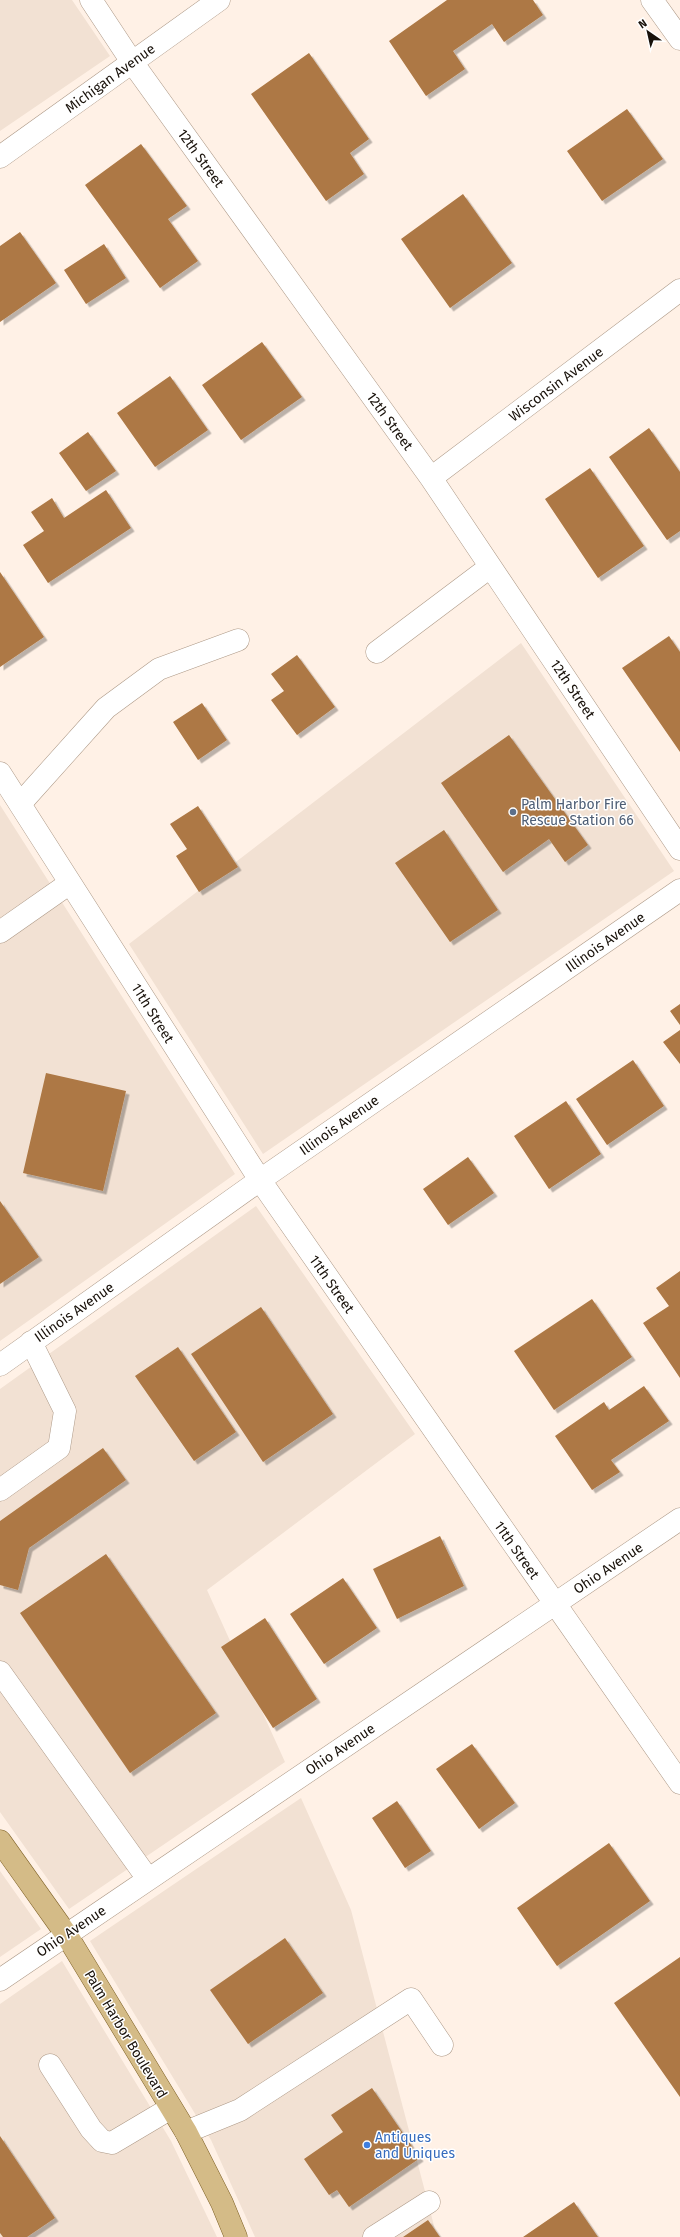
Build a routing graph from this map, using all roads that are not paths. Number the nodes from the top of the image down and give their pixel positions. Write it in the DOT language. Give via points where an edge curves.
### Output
graph roads {
  1 [pos="91,0"];
  2 [pos="219,0"];
  3 [pos="652,0"];
  4 [pos="680,40"];
  5 [pos="132,62"];
  6 [pos="0,157"];
  7 [pos="680,290"];
  8 [pos="431,478"];
  9 [pos="490,567"];
  10 [pos="238,640"];
  11 [pos="377,652"];
  12 [pos="0,773"];
  13 [pos="20,804"];
  14 [pos="680,849"];
  15 [pos="70,883"];
  16 [pos="680,890"];
  17 [pos="0,932"];
  18 [pos="260,1180"];
  19 [pos="31,1342"];
  20 [pos="0,1365"];
  21 [pos="0,1490"];
  22 [pos="680,1519"];
  23 [pos="554,1604"];
  24 [pos="0,1672"];
  25 [pos="680,1783"];
  26 [pos="0,1841"];
  27 [pos="148,1879"];
  28 [pos="66,1934"];
  29 [pos="0,1980"];
  30 [pos="442,2045"];
  31 [pos="50,2065"];
  32 [pos="171,2108"];
  33 [pos="186,2132"];
  34 [pos="429,2202"];
  35 [pos="236,2237"];
  36 [pos="374,2237"];
  1 -- 5 [label="street, 12th Street"];
  2 -- 5 [label="street, Michigan Avenue"];
  3 -- 4 [label="street"];
  5 -- 6 [label="street, Michigan Avenue"];
  5 -- 8 [label="street, 12th Street"];
  7 -- 8 [label="street, Wisconsin Avenue"];
  8 -- 9 [label="street, 12th Street"];
  9 -- 11 [label="street"];
  9 -- 14 [label="street, 12th Street"];
  10 -- 13 [label="street" via="159,669 106,708"];
  12 -- 13 [label="street, 11th Street"];
  13 -- 15 [label="street, 11th Street"];
  15 -- 17 [label="street"];
  15 -- 18 [label="street, 11th Street"];
  16 -- 18 [label="street, Illinois Avenue"];
  18 -- 19 [label="street, Illinois Avenue"];
  18 -- 23 [label="street, 11th Street"];
  19 -- 20 [label="street, Illinois Avenue"];
  19 -- 21 [label="street" via="65,1411 59,1448"];
  22 -- 23 [label="street, Ohio Avenue"];
  23 -- 25 [label="street, 11th Street"];
  23 -- 27 [label="street, Ohio Avenue"];
  24 -- 27 [label="street"];
  26 -- 28 [label="main road, Palm Harbor Boulevard"];
  27 -- 28 [label="street, Ohio Avenue"];
  28 -- 29 [label="street, Ohio Avenue"];
  28 -- 32 [label="main road, Palm Harbor Boulevard"];
  30 -- 33 [label="street" via="411,1999 240,2110"];
  31 -- 32 [label="street" via="91,2129 102,2141 112,2143"];
  32 -- 33 [label="main road, Palm Harbor Boulevard"];
  33 -- 35 [label="main road, Palm Harbor Boulevard"];
  34 -- 36 [label="street"];
}
